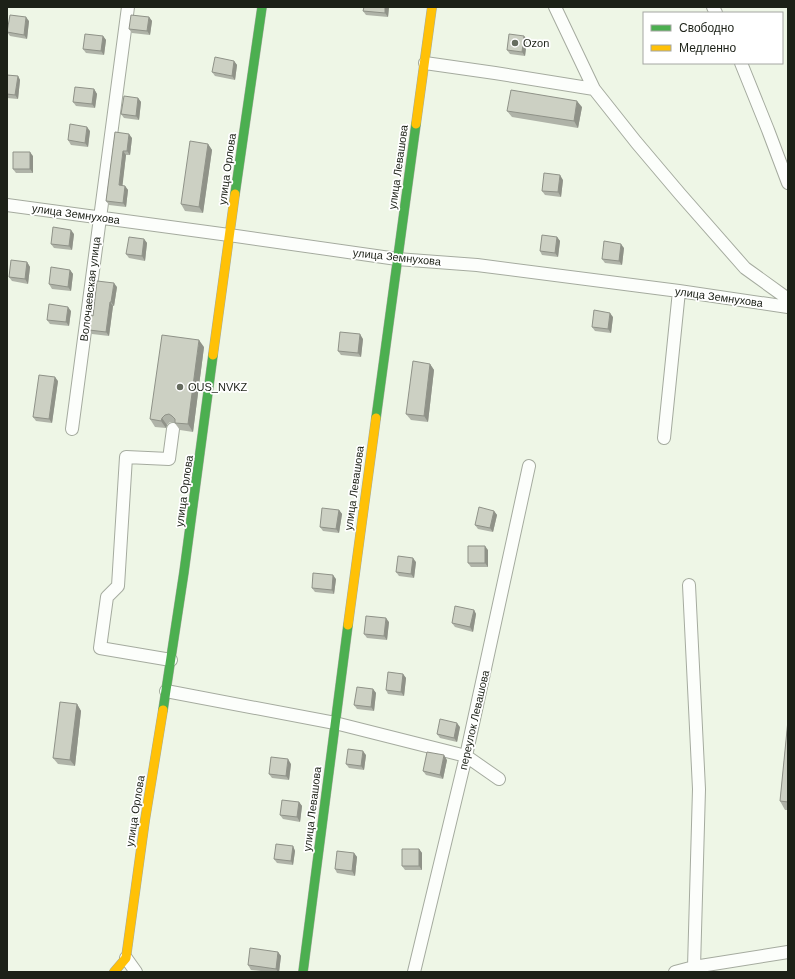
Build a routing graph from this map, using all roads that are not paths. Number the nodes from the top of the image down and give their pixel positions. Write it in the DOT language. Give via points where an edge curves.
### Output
graph roads {
  1 [pos="128,7"];
  2 [pos="262,7"];
  3 [pos="432,7"];
  4 [pos="555,7"];
  5 [pos="425,63"];
  6 [pos="741,64"];
  7 [pos="594,89"];
  8 [pos="788,183"];
  9 [pos="7,204"];
  10 [pos="100,217"];
  11 [pos="230,235"];
  12 [pos="397,259"];
  13 [pos="679,291"];
  14 [pos="788,299"];
  15 [pos="788,307"];
  16 [pos="72,429"];
  17 [pos="174,429"];
  18 [pos="664,438"];
  19 [pos="529,466"];
  20 [pos="689,585"];
  21 [pos="171,660"];
  22 [pos="166,691"];
  23 [pos="335,723"];
  24 [pos="466,756"];
  25 [pos="499,780"];
  26 [pos="788,952"];
  27 [pos="126,958"];
  28 [pos="694,967"];
  29 [pos="114,972"];
  30 [pos="136,972"];
  31 [pos="303,972"];
  32 [pos="414,972"];
  33 [pos="675,972"];
  1 -- 10 [label="street, Волочаевская улица"];
  2 -- 11 [label="street, улица Орлова"];
  3 -- 5 [label="street, улица Левашова"];
  4 -- 7 [label="street"];
  5 -- 7 [label="street"];
  5 -- 12 [label="street, улица Левашова"];
  6 -- 8 [label="street"];
  7 -- 14 [label="street" via="636,142 745,268"];
  9 -- 10 [label="street, улица Земнухова"];
  10 -- 11 [label="street, улица Земнухова"];
  10 -- 16 [label="street, Волочаевская улица"];
  11 -- 12 [label="street, улица Земнухова"];
  11 -- 21 [label="street, улица Орлова"];
  12 -- 13 [label="street, улица Земнухова" via="477,265"];
  12 -- 23 [label="street, улица Левашова"];
  13 -- 15 [label="street, улица Земнухова"];
  13 -- 18 [label="street"];
  17 -- 21 [label="street" via="169,459 126,457 118,586 107,597 100,648"];
  19 -- 24 [label="street, переулок Левашова"];
  20 -- 28 [label="street" via="699,789"];
  21 -- 22 [label="street, улица Орлова"];
  22 -- 23 [label="street"];
  22 -- 27 [label="street, улица Орлова"];
  23 -- 24 [label="street"];
  23 -- 31 [label="street, улица Левашова"];
  24 -- 25 [label="street"];
  24 -- 32 [label="street, переулок Левашова"];
  26 -- 28 [label="street"];
  27 -- 29 [label="street"];
  27 -- 30 [label="street"];
  28 -- 33 [label="street"];
}
